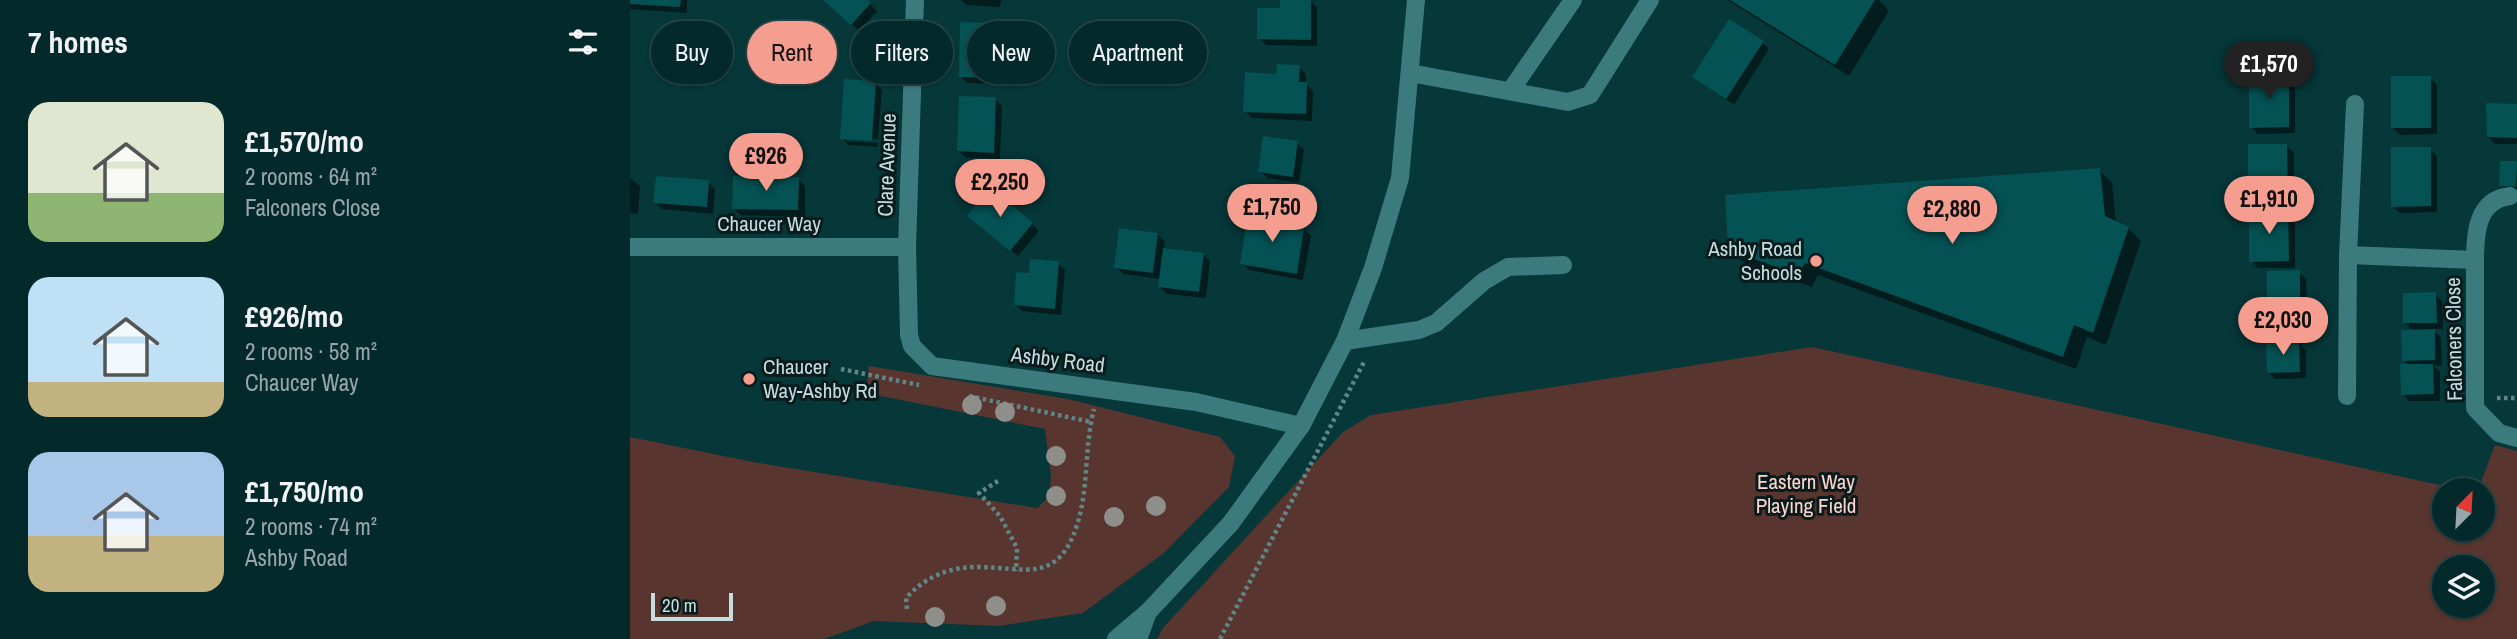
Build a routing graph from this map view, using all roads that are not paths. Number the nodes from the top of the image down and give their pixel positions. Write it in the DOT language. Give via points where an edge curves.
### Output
graph roads {
  1 [pos="915,0"];
  2 [pos="1416,0"];
  3 [pos="1573,0"];
  4 [pos="1650,0"];
  5 [pos="1410,73"];
  6 [pos="1511,90"];
  7 [pos="2355,104"];
  8 [pos="2510,196"];
  9 [pos="630,247"];
  10 [pos="907,247"];
  11 [pos="2348,255"];
  12 [pos="2475,260"];
  13 [pos="1563,265"];
  14 [pos="1345,341"];
  15 [pos="2347,396"];
  16 [pos="1301,426"];
  17 [pos="2517,438"];
  18 [pos="1148,612"];
  19 [pos="1116,639"];
  20 [pos="1138,639"];
  1 -- 10 [label="street, Clare Avenue"];
  2 -- 5 [label="street"];
  3 -- 6 [label="street"];
  4 -- 6 [label="street" via="1590,95 1568,102"];
  5 -- 6 [label="street"];
  5 -- 14 [label="street" via="1400,178"];
  7 -- 11 [label="street"];
  8 -- 12 [label="street" via="2496,200 2482,214"];
  9 -- 10 [label="street, Chaucer Way"];
  10 -- 16 [label="street, Ashby Road" via="909,335 912,346 932,366 1196,402"];
  11 -- 12 [label="street, Falconers Close"];
  11 -- 15 [label="street"];
  12 -- 17 [label="street, Falconers Close" via="2475,408 2499,433"];
  13 -- 14 [label="street" via="1508,267 1470,292 1436,323 1419,330"];
  14 -- 16 [label="street"];
  16 -- 18 [label="street" via="1231,523"];
  18 -- 19 [label="street"];
  18 -- 20 [label="street"];
}
